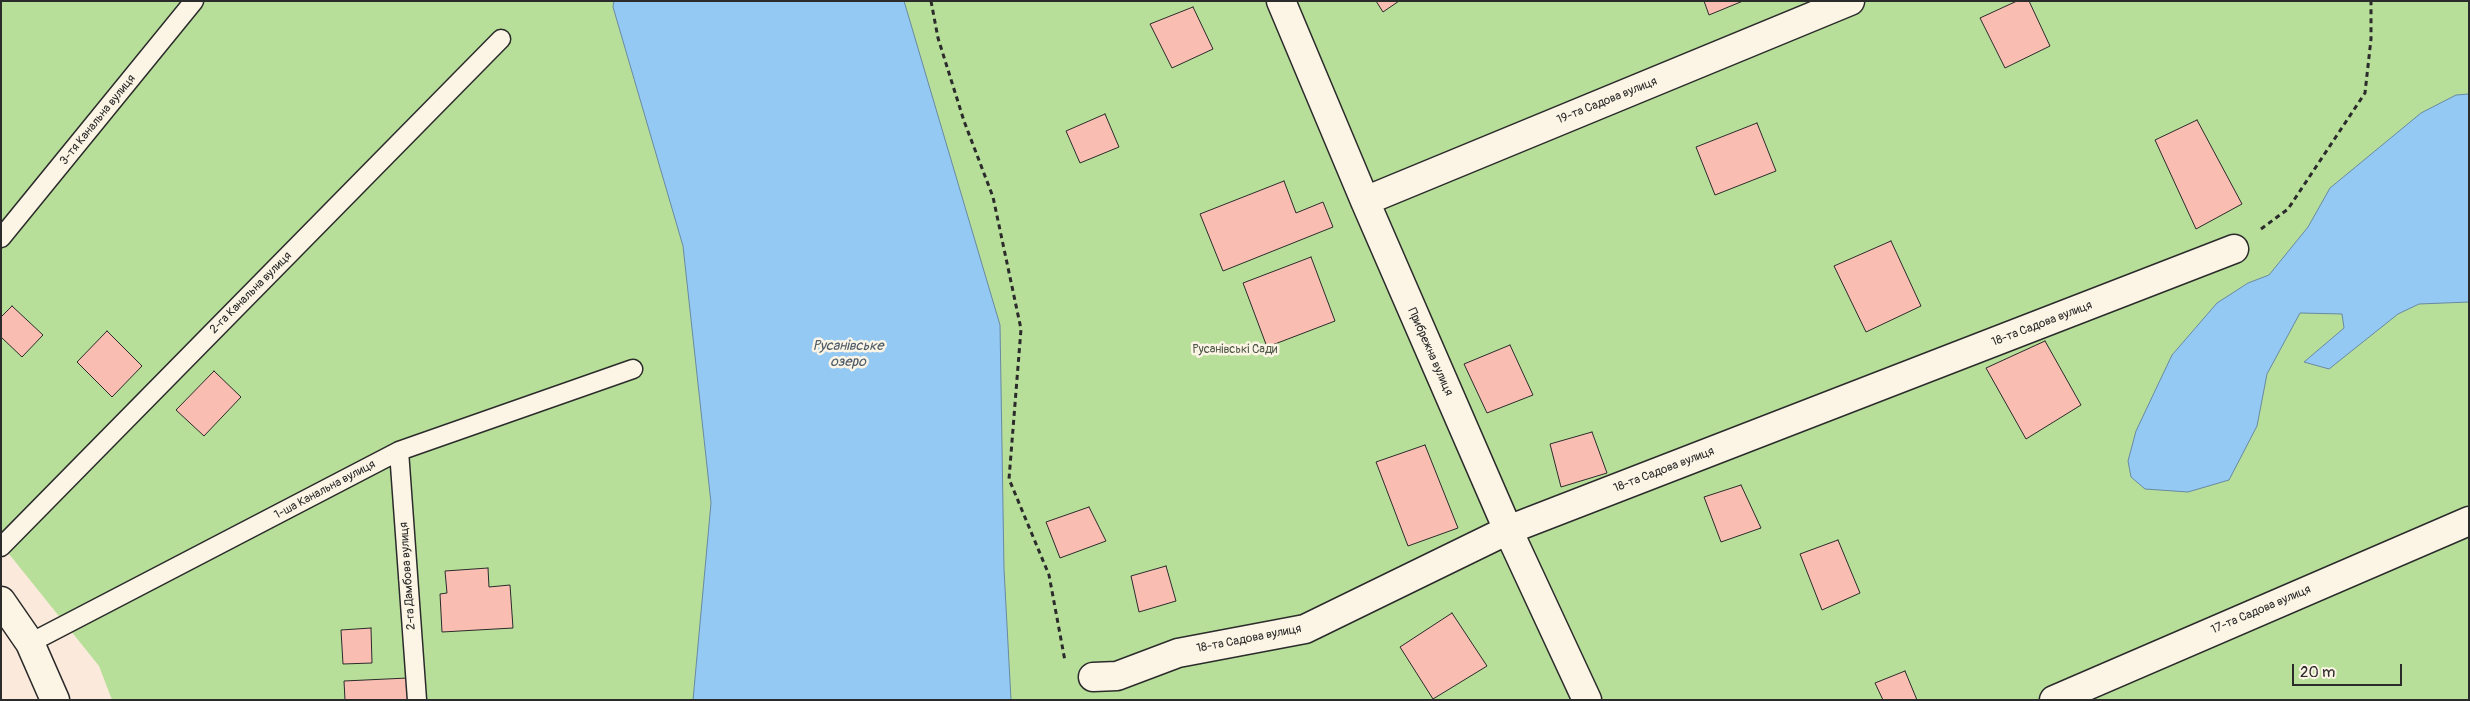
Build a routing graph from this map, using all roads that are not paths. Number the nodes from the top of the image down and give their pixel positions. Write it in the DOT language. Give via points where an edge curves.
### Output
graph roads {
  1 [pos="194,1"];
  2 [pos="1281,1"];
  3 [pos="1850,1"];
  4 [pos="501,39"];
  5 [pos="1365,201"];
  6 [pos="1,238"];
  7 [pos="2234,249"];
  8 [pos="634,369"];
  9 [pos="399,451"];
  10 [pos="2469,521"];
  11 [pos="1508,530"];
  12 [pos="1,547"];
  13 [pos="1,601"];
  14 [pos="30,643"];
  15 [pos="1094,677"];
  16 [pos="55,700"];
  17 [pos="417,700"];
  18 [pos="1587,700"];
  19 [pos="2054,700"];
  1 -- 6 [label="lane, 3-тя Канальна вулиця"];
  2 -- 5 [label="street, Прибрежна вулиця"];
  3 -- 5 [label="street, 19-та Садова вулиця"];
  4 -- 12 [label="lane, 2-га Канальна вулиця"];
  5 -- 11 [label="street, Прибрежна вулиця"];
  7 -- 11 [label="street, 18-та Садова вулиця"];
  8 -- 9 [label="lane, 1-ша Канальна вулиця"];
  9 -- 14 [label="lane, 1-ша Канальна вулиця"];
  9 -- 17 [label="lane, 2-га Дамбова вулиця"];
  10 -- 19 [label="street, 17-та Садова вулиця"];
  11 -- 15 [label="street, 18-та Садова вулиця" via="1305,628 1178,653 1117,676"];
  11 -- 18 [label="street, Прибрежна вулиця"];
  13 -- 14 [label="street"];
  14 -- 16 [label="street"];
}
